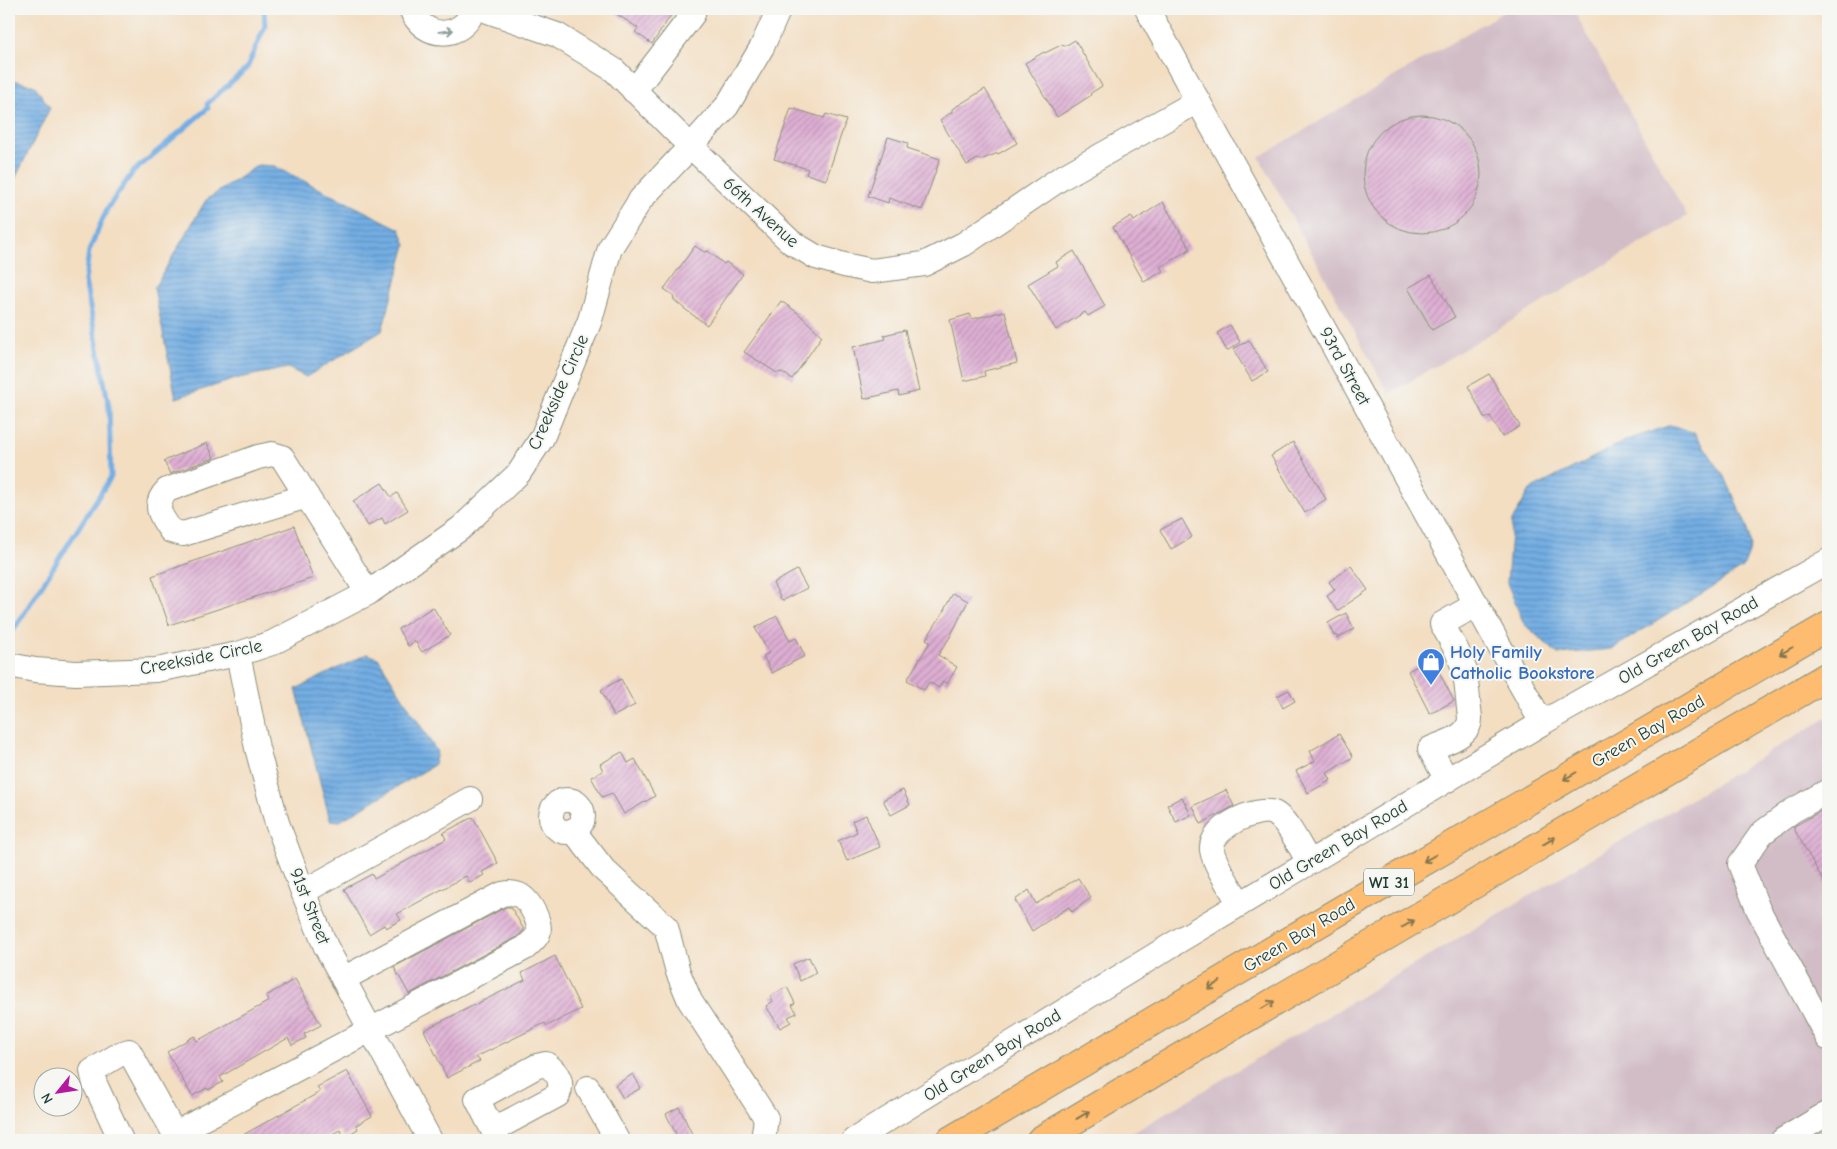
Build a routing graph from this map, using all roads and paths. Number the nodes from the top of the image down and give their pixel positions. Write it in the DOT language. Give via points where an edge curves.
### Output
graph roads {
  1 [pos="410,9"];
  2 [pos="474,9"];
  3 [pos="780,9"];
  4 [pos="1147,9"];
  5 [pos="498,11"];
  6 [pos="693,14"];
  7 [pos="634,91"];
  8 [pos="1198,101"];
  9 [pos="692,146"];
  10 [pos="307,496"];
  11 [pos="1828,560"];
  12 [pos="368,592"];
  13 [pos="1477,604"];
  14 [pos="1828,626"];
  15 [pos="238,654"];
  16 [pos="9,665"];
  17 [pos="1828,676"];
  18 [pos="1542,723"];
  19 [pos="1447,780"];
  20 [pos="1828,791"];
  21 [pos="470,799"];
  22 [pos="573,830"];
  23 [pos="1309,862"];
  24 [pos="303,892"];
  25 [pos="1240,904"];
  26 [pos="344,979"];
  27 [pos="370,1030"];
  28 [pos="1828,1038"];
  29 [pos="588,1088"];
  30 [pos="1828,1113"];
  31 [pos="176,1137"];
  32 [pos="121,1140"];
  33 [pos="430,1140"];
  34 [pos="617,1140"];
  35 [pos="763,1140"];
  36 [pos="854,1140"];
  37 [pos="951,1140"];
  38 [pos="1042,1140"];
  39 [pos="1783,1140"];
  1 -- 2 [label="street, one-way" via="421,26 442,33 463,26"];
  3 -- 9 [label="street, Creekside Circle" via="727,106"];
  4 -- 8 [label="street, 93rd Street"];
  5 -- 7 [label="street, 66th Avenue" via="557,35 614,70"];
  6 -- 7 [label="street"];
  7 -- 9 [label="street, 66th Avenue"];
  8 -- 9 [label="street, 66th Avenue" via="1061,178 946,254 924,264 872,271 816,257 791,242"];
  8 -- 13 [label="street, 93rd Street"];
  9 -- 12 [label="street, Creekside Circle" via="641,199 610,248 590,320 542,438 519,473 460,528"];
  10 -- 10 [label="street" via="282,457 272,454 167,490 158,505 171,531 183,534"];
  10 -- 12 [label="street"];
  11 -- 18 [label="street, Old Green Bay Road"];
  12 -- 15 [label="street, Creekside Circle" via="272,643"];
  13 -- 18 [label="street, 93rd Street"];
  13 -- 19 [label="street" via="1442,624 1465,671 1470,718 1466,732 1430,749"];
  14 -- 37 [label="main road, Green Bay Road / WI 31, one-way"];
  15 -- 16 [label="street, Creekside Circle" via="147,670 76,673"];
  15 -- 24 [label="street, 91st Street" via="257,748 277,823"];
  38 -- 17 [label="main road, WI 31, one-way"];
  18 -- 19 [label="street, Old Green Bay Road"];
  19 -- 23 [label="street, Old Green Bay Road"];
  20 -- 28 [label="street" via="1762,833 1740,864 1758,908"];
  21 -- 24 [label="street"];
  22 -- 35 [label="street" via="604,870 666,927 690,1002 766,1118"];
  23 -- 25 [label="street, Old Green Bay Road"];
  23 -- 25 [label="street" via="1284,821 1272,812 1256,813 1224,827 1212,841 1212,849"];
  24 -- 26 [label="street, 91st Street" via="326,947"];
  25 -- 36 [label="street, Old Green Bay Road"];
  26 -- 27 [label="street, 91st Street"];
  26 -- 27 [label="street" via="502,894 521,896 530,907 539,925 538,934 525,948"];
  27 -- 31 [label="street"];
  27 -- 33 [label="street, 91st Street"];
  29 -- 34 [label="street"];
  30 -- 39 [label="street"];
  31 -- 32 [label="street" via="129,1051 92,1071"];
}
